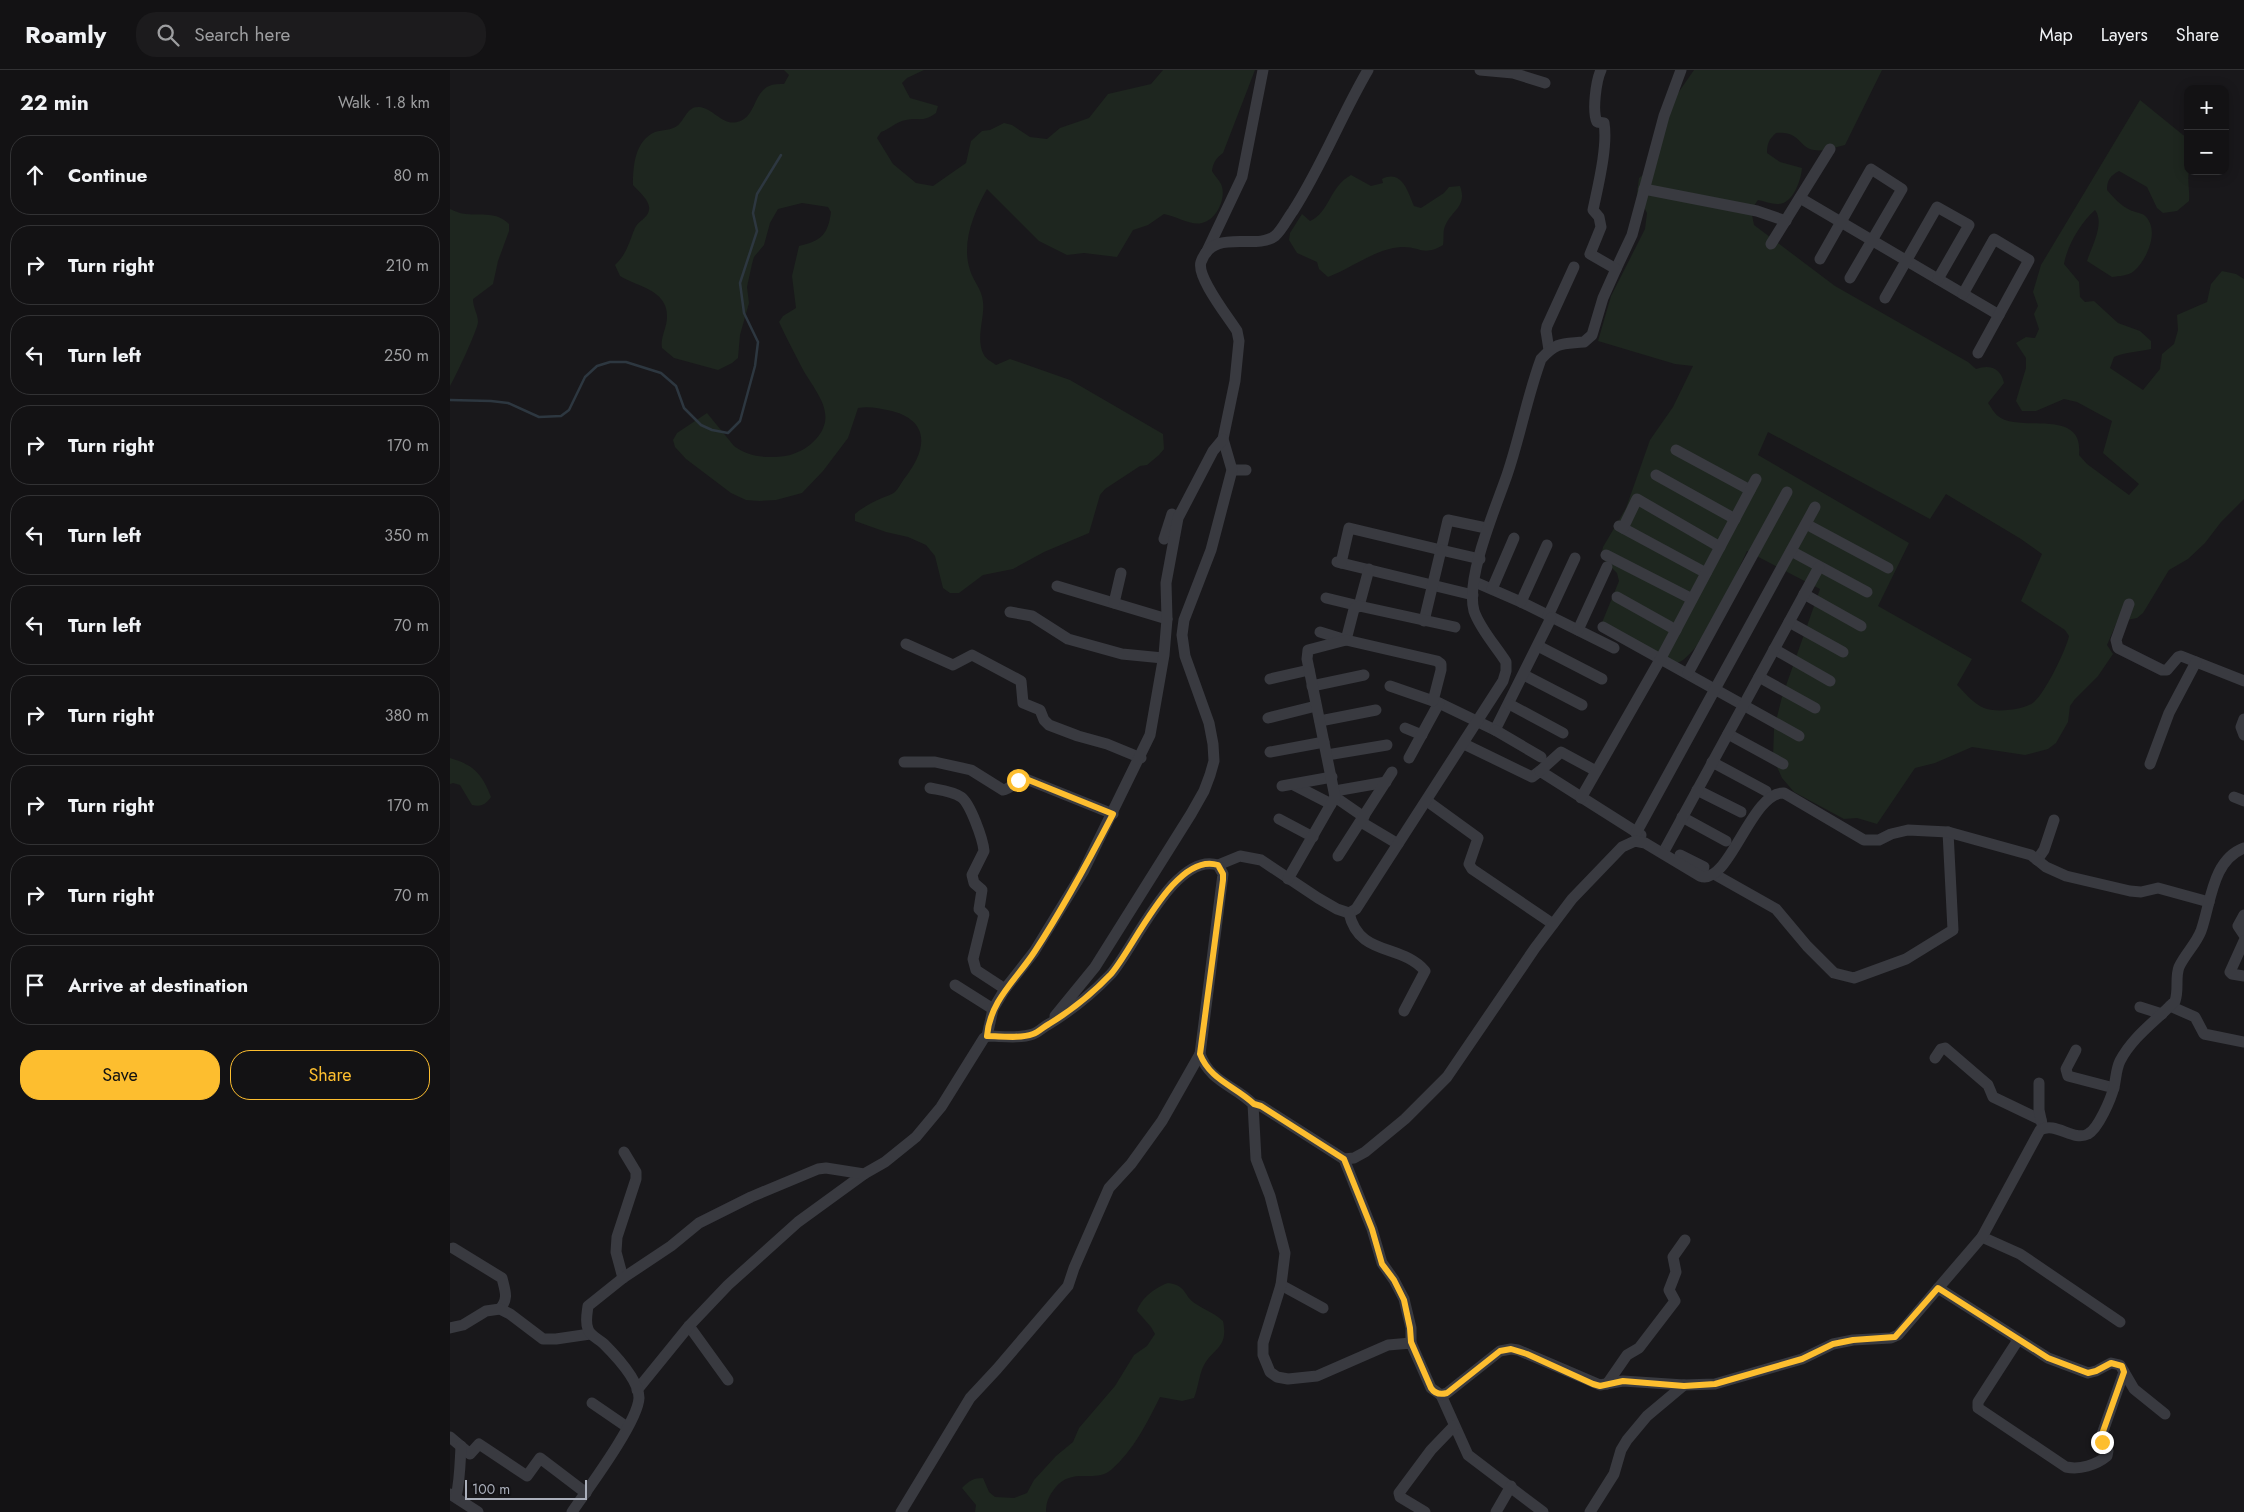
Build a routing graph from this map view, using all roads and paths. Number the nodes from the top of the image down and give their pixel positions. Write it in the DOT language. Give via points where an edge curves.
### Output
graph roads {
  1 [pos="1263,70"];
  2 [pos="1368,70"];
  3 [pos="1480,70"];
  4 [pos="1601,70"];
  5 [pos="1681,70"];
  6 [pos="1545,83"];
  7 [pos="1830,150"];
  8 [pos="1644,189"];
  9 [pos="1800,198"];
  10 [pos="1786,221"];
  11 [pos="1840,222"];
  12 [pos="1872,240"];
  13 [pos="1771,244"];
  14 [pos="1205,254"];
  15 [pos="1820,259"];
  16 [pos="1907,261"];
  17 [pos="1574,267"];
  18 [pos="1616,269"];
  19 [pos="1850,278"];
  20 [pos="1938,279"];
  21 [pos="1962,294"];
  22 [pos="1885,298"];
  23 [pos="1999,315"];
  24 [pos="1549,350"];
  25 [pos="1978,353"];
  26 [pos="1223,438"];
  27 [pos="1676,450"];
  28 [pos="1232,470"];
  29 [pos="1246,470"];
  30 [pos="1656,474"];
  31 [pos="1756,479"];
  32 [pos="1750,490"];
  33 [pos="1787,492"];
  34 [pos="1815,508"];
  35 [pos="1174,517"];
  36 [pos="1735,519"];
  37 [pos="1806,524"];
  38 [pos="1486,528"];
  39 [pos="1514,538"];
  40 [pos="1164,539"];
  41 [pos="1548,546"];
  42 [pos="1720,547"];
  43 [pos="1441,550"];
  44 [pos="1791,551"];
  45 [pos="1606,555"];
  46 [pos="1575,558"];
  47 [pos="1480,559"];
  48 [pos="1608,567"];
  49 [pos="1819,567"];
  50 [pos="1888,568"];
  51 [pos="1369,569"];
  52 [pos="1706,572"];
  53 [pos="1121,573"];
  54 [pos="1475,582"];
  55 [pos="1433,584"];
  56 [pos="1058,586"];
  57 [pos="1492,589"];
  58 [pos="1867,592"];
  59 [pos="1804,594"];
  60 [pos="1472,595"];
  61 [pos="1617,597"];
  62 [pos="1326,598"];
  63 [pos="1692,599"];
  64 [pos="1521,602"];
  65 [pos="1114,603"];
  66 [pos="2129,604"];
  67 [pos="1360,606"];
  68 [pos="1010,612"];
  69 [pos="1549,617"];
  70 [pos="1168,619"];
  71 [pos="1424,620"];
  72 [pos="1789,622"];
  73 [pos="1860,626"];
  74 [pos="1455,627"];
  75 [pos="1603,627"];
  76 [pos="1578,630"];
  77 [pos="1676,630"];
  78 [pos="1320,632"];
  79 [pos="1346,640"];
  80 [pos="906,644"];
  81 [pos="1538,646"];
  82 [pos="1614,648"];
  83 [pos="1774,649"];
  84 [pos="1842,652"];
  85 [pos="1163,658"];
  86 [pos="1661,658"];
  87 [pos="2196,662"];
  88 [pos="1309,670"];
  89 [pos="1688,673"];
  90 [pos="1364,675"];
  91 [pos="1524,675"];
  92 [pos="1759,677"];
  93 [pos="1270,679"];
  94 [pos="1602,679"];
  95 [pos="1830,681"];
  96 [pos="2244,681"];
  97 [pos="1312,686"];
  98 [pos="1390,686"];
  99 [pos="1715,689"];
  100 [pos="1436,702"];
  101 [pos="1509,704"];
  102 [pos="1582,705"];
  103 [pos="1743,705"];
  104 [pos="1316,706"];
  105 [pos="1815,708"];
  106 [pos="1376,710"];
  107 [pos="1268,718"];
  108 [pos="2244,719"];
  109 [pos="1320,721"];
  110 [pos="1477,722"];
  111 [pos="1405,728"];
  112 [pos="1495,730"];
  113 [pos="1564,733"];
  114 [pos="1422,734"];
  115 [pos="1728,734"];
  116 [pos="2244,735"];
  117 [pos="1799,736"];
  118 [pos="1324,742"];
  119 [pos="1464,744"];
  120 [pos="1388,745"];
  121 [pos="1270,752"];
  122 [pos="1327,755"];
  123 [pos="1541,757"];
  124 [pos="1140,758"];
  125 [pos="1409,758"];
  126 [pos="904,762"];
  127 [pos="1712,762"];
  128 [pos="1783,764"];
  129 [pos="2150,764"];
  130 [pos="1540,771"];
  131 [pos="1596,771"];
  132 [pos="1332,777"];
  133 [pos="1294,784"];
  134 [pos="1282,786"];
  135 [pos="930,788"];
  136 [pos="1697,790"];
  137 [pos="1766,791"];
  138 [pos="1334,798"];
  139 [pos="1581,798"];
  140 [pos="1428,801"];
  141 [pos="1741,812"];
  142 [pos="1113,814"];
  143 [pos="1682,818"];
  144 [pos="1279,819"];
  145 [pos="1362,819"];
  146 [pos="2054,820"];
  147 [pos="1948,832"];
  148 [pos="1636,833"];
  149 [pos="1313,837"];
  150 [pos="1726,841"];
  151 [pos="1398,844"];
  152 [pos="2244,848"];
  153 [pos="1665,850"];
  154 [pos="1338,856"];
  155 [pos="2037,860"];
  156 [pos="1218,865"];
  157 [pos="1704,867"];
  158 [pos="1714,874"];
  159 [pos="1288,879"];
  160 [pos="2208,902"];
  161 [pos="1349,913"];
  162 [pos="2244,916"];
  163 [pos="1553,924"];
  164 [pos="2244,935"];
  165 [pos="2244,941"];
  166 [pos="2244,976"];
  167 [pos="955,984"];
  168 [pos="1005,989"];
  169 [pos="2140,1007"];
  170 [pos="993,1010"];
  171 [pos="2166,1010"];
  172 [pos="1404,1011"];
  173 [pos="1049,1023"];
  174 [pos="987,1036"];
  175 [pos="2244,1042"];
  176 [pos="2076,1050"];
  177 [pos="1200,1054"];
  178 [pos="1935,1058"];
  179 [pos="2039,1084"];
  180 [pos="2114,1088"];
  181 [pos="1254,1104"];
  182 [pos="2042,1124"];
  183 [pos="624,1152"];
  184 [pos="1344,1159"];
  185 [pos="864,1174"];
  186 [pos="1982,1237"];
  187 [pos="1685,1240"];
  188 [pos="453,1248"];
  189 [pos="623,1278"];
  190 [pos="1281,1285"];
  191 [pos="1938,1288"];
  192 [pos="1323,1308"];
  193 [pos="500,1309"];
  194 [pos="2120,1322"];
  195 [pos="689,1326"];
  196 [pos="450,1328"];
  197 [pos="590,1334"];
  198 [pos="2018,1340"];
  199 [pos="1411,1342"];
  200 [pos="2124,1372"];
  201 [pos="728,1380"];
  202 [pos="1607,1384"];
  203 [pos="1684,1386"];
  204 [pos="637,1390"];
  205 [pos="1441,1395"];
  206 [pos="592,1403"];
  207 [pos="2165,1414"];
  208 [pos="1454,1426"];
  209 [pos="627,1427"];
  210 [pos="450,1437"];
  211 [pos="461,1446"];
  212 [pos="1511,1486"];
  213 [pos="586,1493"];
  214 [pos="453,1496"];
  215 [pos="478,1512"];
  216 [pos="572,1512"];
  217 [pos="901,1512"];
  218 [pos="1425,1512"];
  219 [pos="1496,1512"];
  220 [pos="1543,1512"];
  221 [pos="1590,1512"];
  1 -- 14 [label="street" via="1242,177"];
  2 -- 14 [label="street" via="1314,173 1276,235 1263,240 1224,242"];
  3 -- 6 [label="street" via="1513,73"];
  4 -- 18 [label="street" via="1596,84 1595,117 1597,122 1604,123 1605,131 1593,210 1601,227 1590,254"];
  5 -- 8 [label="street" via="1664,116"];
  7 -- 9 [label="street"];
  8 -- 10 [label="street" via="1757,211"];
  8 -- 18 [label="street" via="1632,235"];
  9 -- 10 [label="street"];
  9 -- 11 [label="street"];
  10 -- 13 [label="street"];
  11 -- 12 [label="street"];
  11 -- 12 [label="street" via="1871,169 1902,189"];
  11 -- 15 [label="street"];
  12 -- 16 [label="street"];
  12 -- 19 [label="street"];
  14 -- 26 [label="street" via="1201,275 1239,336 1235,381"];
  16 -- 20 [label="street"];
  16 -- 20 [label="street" via="1937,207 1969,225"];
  16 -- 22 [label="street"];
  17 -- 24 [label="street" via="1547,326"];
  18 -- 24 [label="street" via="1588,340 1566,342"];
  20 -- 21 [label="street"];
  21 -- 23 [label="street"];
  21 -- 23 [label="street" via="1994,239 2029,260"];
  23 -- 25 [label="street"];
  24 -- 38 [label="street" via="1541,359 1507,474"];
  26 -- 28 [label="street"];
  26 -- 35 [label="street" via="1186,499 1178,497"];
  27 -- 32 [label="street"];
  28 -- 29 [label="street"];
  28 -- 173 [label="street" via="1211,550 1184,620 1182,635 1185,656 1212,737 1214,761 1210,775 1191,814 1096,968"];
  30 -- 36 [label="street"];
  31 -- 32 [label="street"];
  32 -- 36 [label="street"];
  33 -- 89 [label="street"];
  34 -- 37 [label="street"];
  35 -- 40 [label="street"];
  35 -- 70 [label="street" via="1166,583"];
  36 -- 42 [label="street"];
  37 -- 44 [label="street"];
  37 -- 50 [label="street"];
  38 -- 43 [label="street" via="1448,520"];
  38 -- 47 [label="street"];
  39 -- 57 [label="street"];
  41 -- 64 [label="street"];
  42 -- 52 [label="street"];
  42 -- 52 [label="street" via="1637,499 1621,527"];
  43 -- 47 [label="street"];
  43 -- 51 [label="street" via="1349,528 1339,562"];
  43 -- 55 [label="street"];
  44 -- 49 [label="street"];
  44 -- 99 [label="street"];
  45 -- 63 [label="street"];
  46 -- 69 [label="street"];
  47 -- 54 [label="street"];
  48 -- 76 [label="street"];
  49 -- 58 [label="street"];
  49 -- 59 [label="street"];
  51 -- 55 [label="street"];
  51 -- 67 [label="street"];
  52 -- 63 [label="street"];
  53 -- 65 [label="street"];
  54 -- 57 [label="street"];
  54 -- 60 [label="street"];
  55 -- 60 [label="street"];
  55 -- 71 [label="street"];
  56 -- 65 [label="street"];
  57 -- 64 [label="street"];
  59 -- 72 [label="street"];
  59 -- 73 [label="street"];
  60 -- 110 [label="street" via="1479,620 1506,662 1503,681"];
  61 -- 77 [label="street"];
  62 -- 67 [label="street"];
  63 -- 77 [label="street"];
  64 -- 69 [label="street"];
  65 -- 70 [label="street"];
  66 -- 87 [label="street" via="2116,640 2118,648 2165,670 2178,657"];
  67 -- 71 [label="street"];
  67 -- 79 [label="street" via="1354,609"];
  68 -- 85 [label="street" via="1032,616 1068,639 1122,654"];
  69 -- 76 [label="street"];
  69 -- 81 [label="street"];
  70 -- 85 [label="street"];
  71 -- 74 [label="street"];
  72 -- 83 [label="street"];
  72 -- 84 [label="street"];
  75 -- 86 [label="street"];
  76 -- 82 [label="street"];
  77 -- 86 [label="street"];
  78 -- 79 [label="street"];
  79 -- 88 [label="street" via="1308,650"];
  79 -- 100 [label="street" via="1437,661 1441,670"];
  80 -- 124 [label="street" via="953,665 967,656 974,656 1021,681 1023,703 1040,710 1049,725"];
  81 -- 91 [label="street"];
  81 -- 94 [label="street"];
  83 -- 92 [label="street"];
  83 -- 95 [label="street"];
  85 -- 124 [label="street" via="1150,735"];
  86 -- 89 [label="street"];
  86 -- 131 [label="street"];
  87 -- 96 [label="street"];
  87 -- 129 [label="street" via="2169,712"];
  88 -- 93 [label="street"];
  88 -- 97 [label="street"];
  89 -- 99 [label="street"];
  90 -- 97 [label="street"];
  91 -- 101 [label="street"];
  91 -- 102 [label="street"];
  92 -- 103 [label="street"];
  92 -- 105 [label="street"];
  97 -- 104 [label="street"];
  98 -- 100 [label="street"];
  99 -- 103 [label="street"];
  99 -- 148 [label="street"];
  100 -- 110 [label="street"];
  100 -- 114 [label="street"];
  101 -- 112 [label="street"];
  101 -- 113 [label="street"];
  103 -- 115 [label="street"];
  103 -- 117 [label="street"];
  104 -- 107 [label="street"];
  104 -- 109 [label="street"];
  106 -- 109 [label="street"];
  108 -- 116 [label="street" via="2241,727"];
  109 -- 118 [label="street"];
  110 -- 112 [label="street"];
  110 -- 119 [label="street"];
  111 -- 114 [label="street"];
  112 -- 123 [label="street"];
  114 -- 125 [label="street"];
  115 -- 127 [label="street"];
  115 -- 128 [label="street"];
  118 -- 121 [label="street"];
  118 -- 122 [label="street"];
  119 -- 130 [label="street" via="1532,777"];
  119 -- 140 [label="street"];
  120 -- 122 [label="street"];
  122 -- 132 [label="street"];
  124 -- 142 [label="street"];
  126 -- 142 [label="street" via="935,762 972,770 1002,790 1026,779"];
  127 -- 136 [label="street"];
  127 -- 137 [label="street"];
  130 -- 131 [label="street" via="1562,752"];
  130 -- 139 [label="street"];
  131 -- 139 [label="street"];
  132 -- 133 [label="street"];
  132 -- 138 [label="street"];
  133 -- 134 [label="street"];
  133 -- 138 [label="street"];
  135 -- 168 [label="street" via="963,798 978,829 984,851 972,875 974,883 982,890 979,909 984,914 974,965 976,970"];
  136 -- 141 [label="street"];
  136 -- 143 [label="street"];
  138 -- 145 [label="street"];
  138 -- 145 [label="street" via="1389,777"];
  138 -- 149 [label="street"];
  139 -- 148 [label="street"];
  140 -- 151 [label="street"];
  140 -- 163 [label="street" via="1478,838 1469,864 1472,869"];
  142 -- 168 [label="street" via="1083,872 1034,952"];
  143 -- 150 [label="street"];
  143 -- 153 [label="street"];
  144 -- 149 [label="street"];
  145 -- 151 [label="street"];
  145 -- 154 [label="street"];
  146 -- 155 [label="street" via="2044,850"];
  147 -- 155 [label="street" via="2031,855"];
  147 -- 158 [label="street" via="1908,830 1878,840 1864,840 1779,793 1764,802"];
  147 -- 158 [label="street" via="1953,930 1906,959 1854,978 1834,973 1776,909"];
  148 -- 153 [label="street"];
  149 -- 159 [label="street"];
  151 -- 161 [label="street" via="1362,902"];
  152 -- 160 [label="street" via="2228,858"];
  153 -- 157 [label="street"];
  153 -- 158 [label="street" via="1700,876"];
  153 -- 163 [label="street" via="1639,841 1622,847 1572,899"];
  155 -- 160 [label="street" via="2055,873 2130,891 2158,888"];
  156 -- 159 [label="street" via="1240,856 1251,857 1261,860"];
  156 -- 173 [label="street" via="1198,865 1183,875 1167,891 1112,972 1085,999"];
  156 -- 177 [label="street" via="1223,880"];
  159 -- 161 [label="street"];
  160 -- 171 [label="street" via="2201,930 2179,968 2176,997"];
  161 -- 172 [label="street" via="1351,924 1362,938 1414,962 1425,971"];
  162 -- 164 [label="street" via="2238,928"];
  163 -- 184 [label="street" via="1447,1077 1405,1119 1365,1152"];
  165 -- 166 [label="street" via="2230,973"];
  167 -- 170 [label="street"];
  168 -- 170 [label="street"];
  169 -- 171 [label="street"];
  170 -- 174 [label="street"];
  171 -- 175 [label="street" via="2196,1017 2204,1034"];
  171 -- 180 [label="street" via="2132,1042 2120,1062"];
  173 -- 174 [label="street" via="1031,1035"];
  174 -- 185 [label="street" via="941,1106 916,1137"];
  176 -- 180 [label="street" via="2066,1068 2068,1076"];
  177 -- 181 [label="street" via="1211,1074"];
  177 -- 217 [label="street" via="1162,1121 1109,1188 1068,1286 970,1398"];
  178 -- 182 [label="street" via="1944,1048 1988,1084 1993,1097"];
  179 -- 182 [label="street"];
  180 -- 182 [label="street" via="2089,1134 2079,1136"];
  181 -- 184 [label="street"];
  181 -- 190 [label="street" via="1256,1159 1285,1253"];
  182 -- 186 [label="street"];
  183 -- 189 [label="street" via="636,1172 636,1179 617,1237 616,1252"];
  184 -- 199 [label="street" via="1372,1229 1382,1264 1404,1300"];
  185 -- 189 [label="street" via="818,1169 750,1197 699,1224"];
  185 -- 195 [label="street" via="798,1222 728,1285"];
  186 -- 191 [label="street"];
  186 -- 194 [label="street" via="2020,1254"];
  187 -- 202 [label="street" via="1673,1257 1676,1272 1669,1290 1675,1301 1639,1348 1627,1355"];
  188 -- 193 [label="street" via="502,1278 506,1302"];
  189 -- 197 [label="street" via="588,1306 586,1321"];
  190 -- 192 [label="street"];
  190 -- 199 [label="street" via="1263,1343 1263,1355 1270,1372 1277,1377 1317,1376 1388,1345"];
  191 -- 198 [label="street"];
  191 -- 203 [label="street" via="1895,1337 1833,1344 1802,1359 1715,1384"];
  193 -- 196 [label="street" via="486,1311 463,1325"];
  193 -- 197 [label="street" via="543,1339"];
  195 -- 201 [label="street"];
  195 -- 204 [label="street"];
  197 -- 204 [label="street" via="623,1363"];
  198 -- 200 [label="street" via="2048,1358 2083,1372 2092,1373 2113,1363 2122,1366"];
  198 -- 200 [label="street" via="1978,1402 1978,1408 2066,1467 2093,1464 2107,1456 2101,1437"];
  199 -- 205 [label="street" via="1431,1388"];
  200 -- 207 [label="street" via="2134,1389"];
  202 -- 203 [label="street" via="1623,1381"];
  202 -- 205 [label="street" via="1593,1384 1511,1349 1500,1351"];
  203 -- 221 [label="street" via="1647,1416 1626,1440 1614,1474"];
  204 -- 209 [label="street" via="637,1408"];
  205 -- 208 [label="street"];
  206 -- 209 [label="street"];
  208 -- 212 [label="street" via="1468,1455"];
  208 -- 218 [label="street" via="1431,1450 1399,1493 1400,1497"];
  209 -- 213 [label="street"];
  210 -- 211 [label="street"];
  211 -- 213 [label="street" via="470,1454 479,1444 526,1476 540,1458"];
  211 -- 214 [label="street" via="460,1480"];
  212 -- 219 [label="street"];
  212 -- 220 [label="street"];
  213 -- 216 [label="street"];
  214 -- 215 [label="street"];
}
